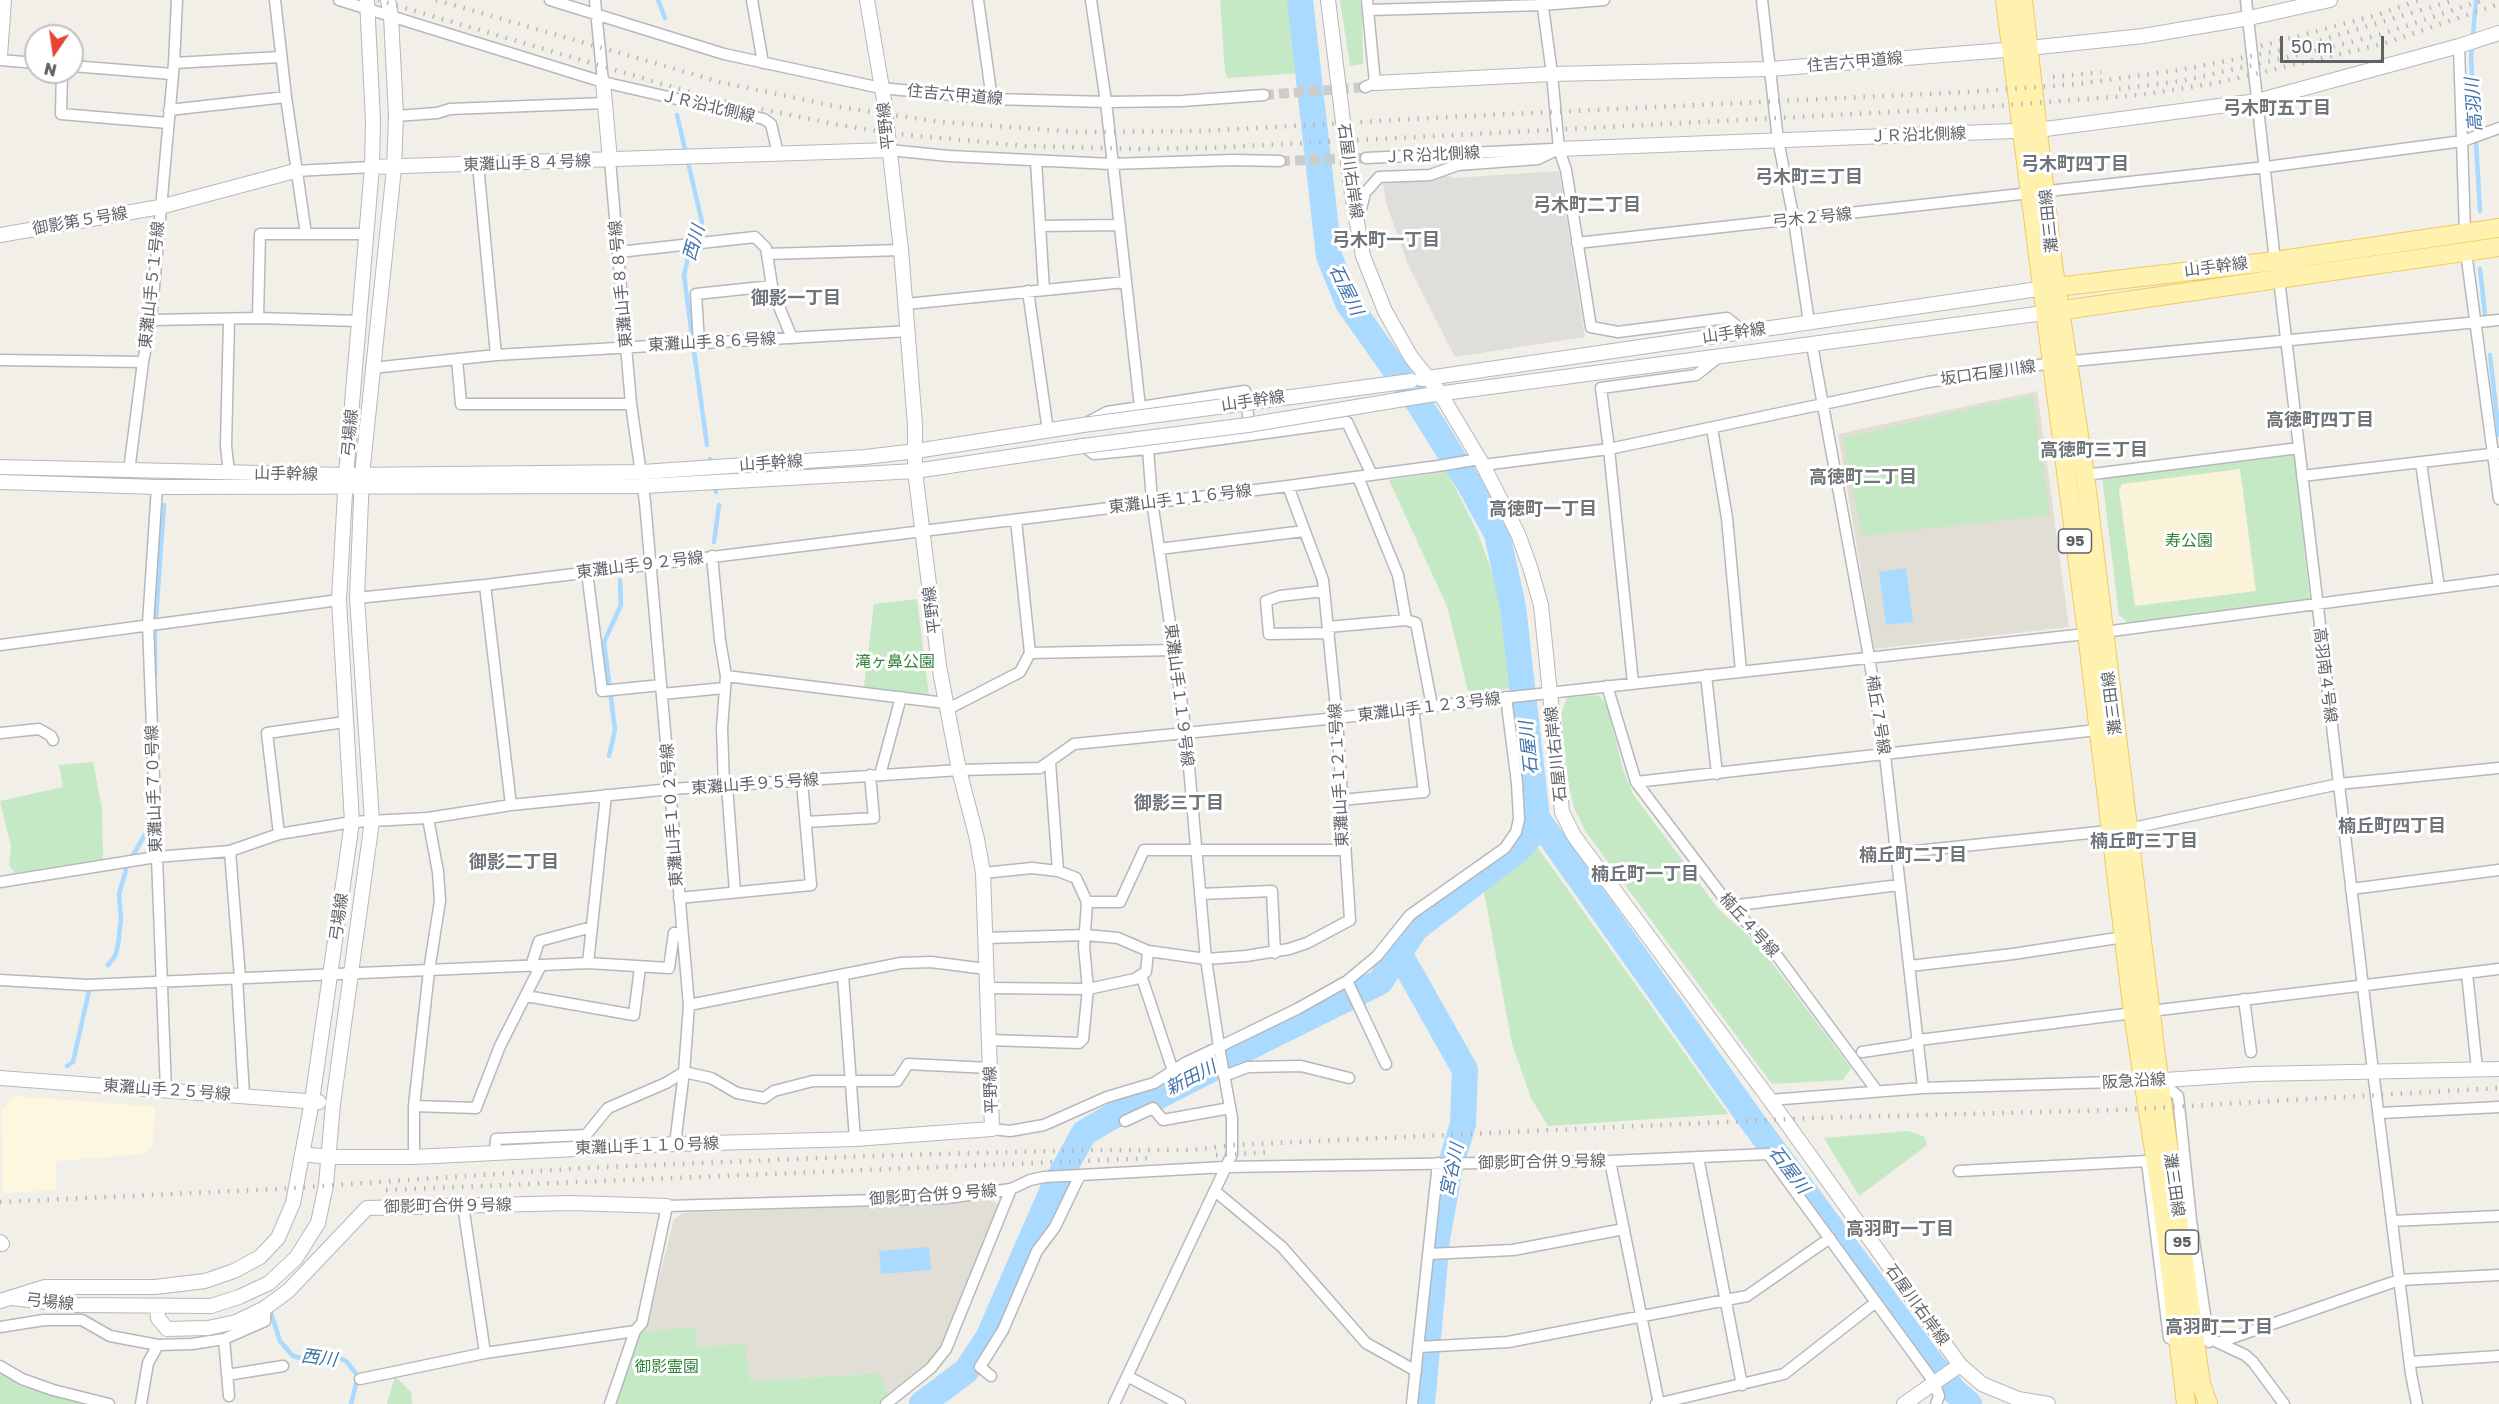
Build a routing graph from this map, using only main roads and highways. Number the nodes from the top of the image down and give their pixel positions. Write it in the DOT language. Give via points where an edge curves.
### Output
graph roads {
  1 [pos="2005,0"];
  2 [pos="2023,0"];
  3 [pos="2030,130"];
  4 [pos="2499,228"];
  5 [pos="2499,247"];
  6 [pos="2049,288"];
  7 [pos="2053,311"];
  8 [pos="2061,362"];
  9 [pos="2096,633"];
  10 [pos="2119,830"];
  11 [pos="2142,1012"];
  12 [pos="2201,1343"];
  13 [pos="2186,1404"];
  14 [pos="2208,1404"];
  1 -- 3 [label="main road, 灘三田線 / 95" via="2010,49"];
  2 -- 3 [label="main road, 灘三田線 / 95" via="2029,48"];
  3 -- 6 [label="main road, 灘三田線 / 95"];
  4 -- 6 [label="main road, 山手幹線" via="2275,261"];
  5 -- 7 [label="main road, 山手幹線"];
  6 -- 7 [label="main road, 灘三田線 / 95"];
  7 -- 8 [label="main road, 灘三田線 / 95"];
  8 -- 9 [label="main road, 灘三田線 / 95"];
  8 -- 9 [label="main road, 灘三田線 / 95" via="2085,475"];
  9 -- 10 [label="main road, 灘三田線 / 95"];
  9 -- 10 [label="main road, 灘三田線 / 95" via="2097,730"];
  10 -- 11 [label="main road, 灘三田線 / 95"];
  10 -- 11 [label="main road, 灘三田線 / 95" via="2124,937"];
  11 -- 12 [label="main road, 灘三田線 / 95" via="2147,1081"];
  12 -- 13 [label="main road, 灘三田線 / 95"];
  12 -- 14 [label="main road, 灘三田線 / 95" via="2202,1384"];
}
